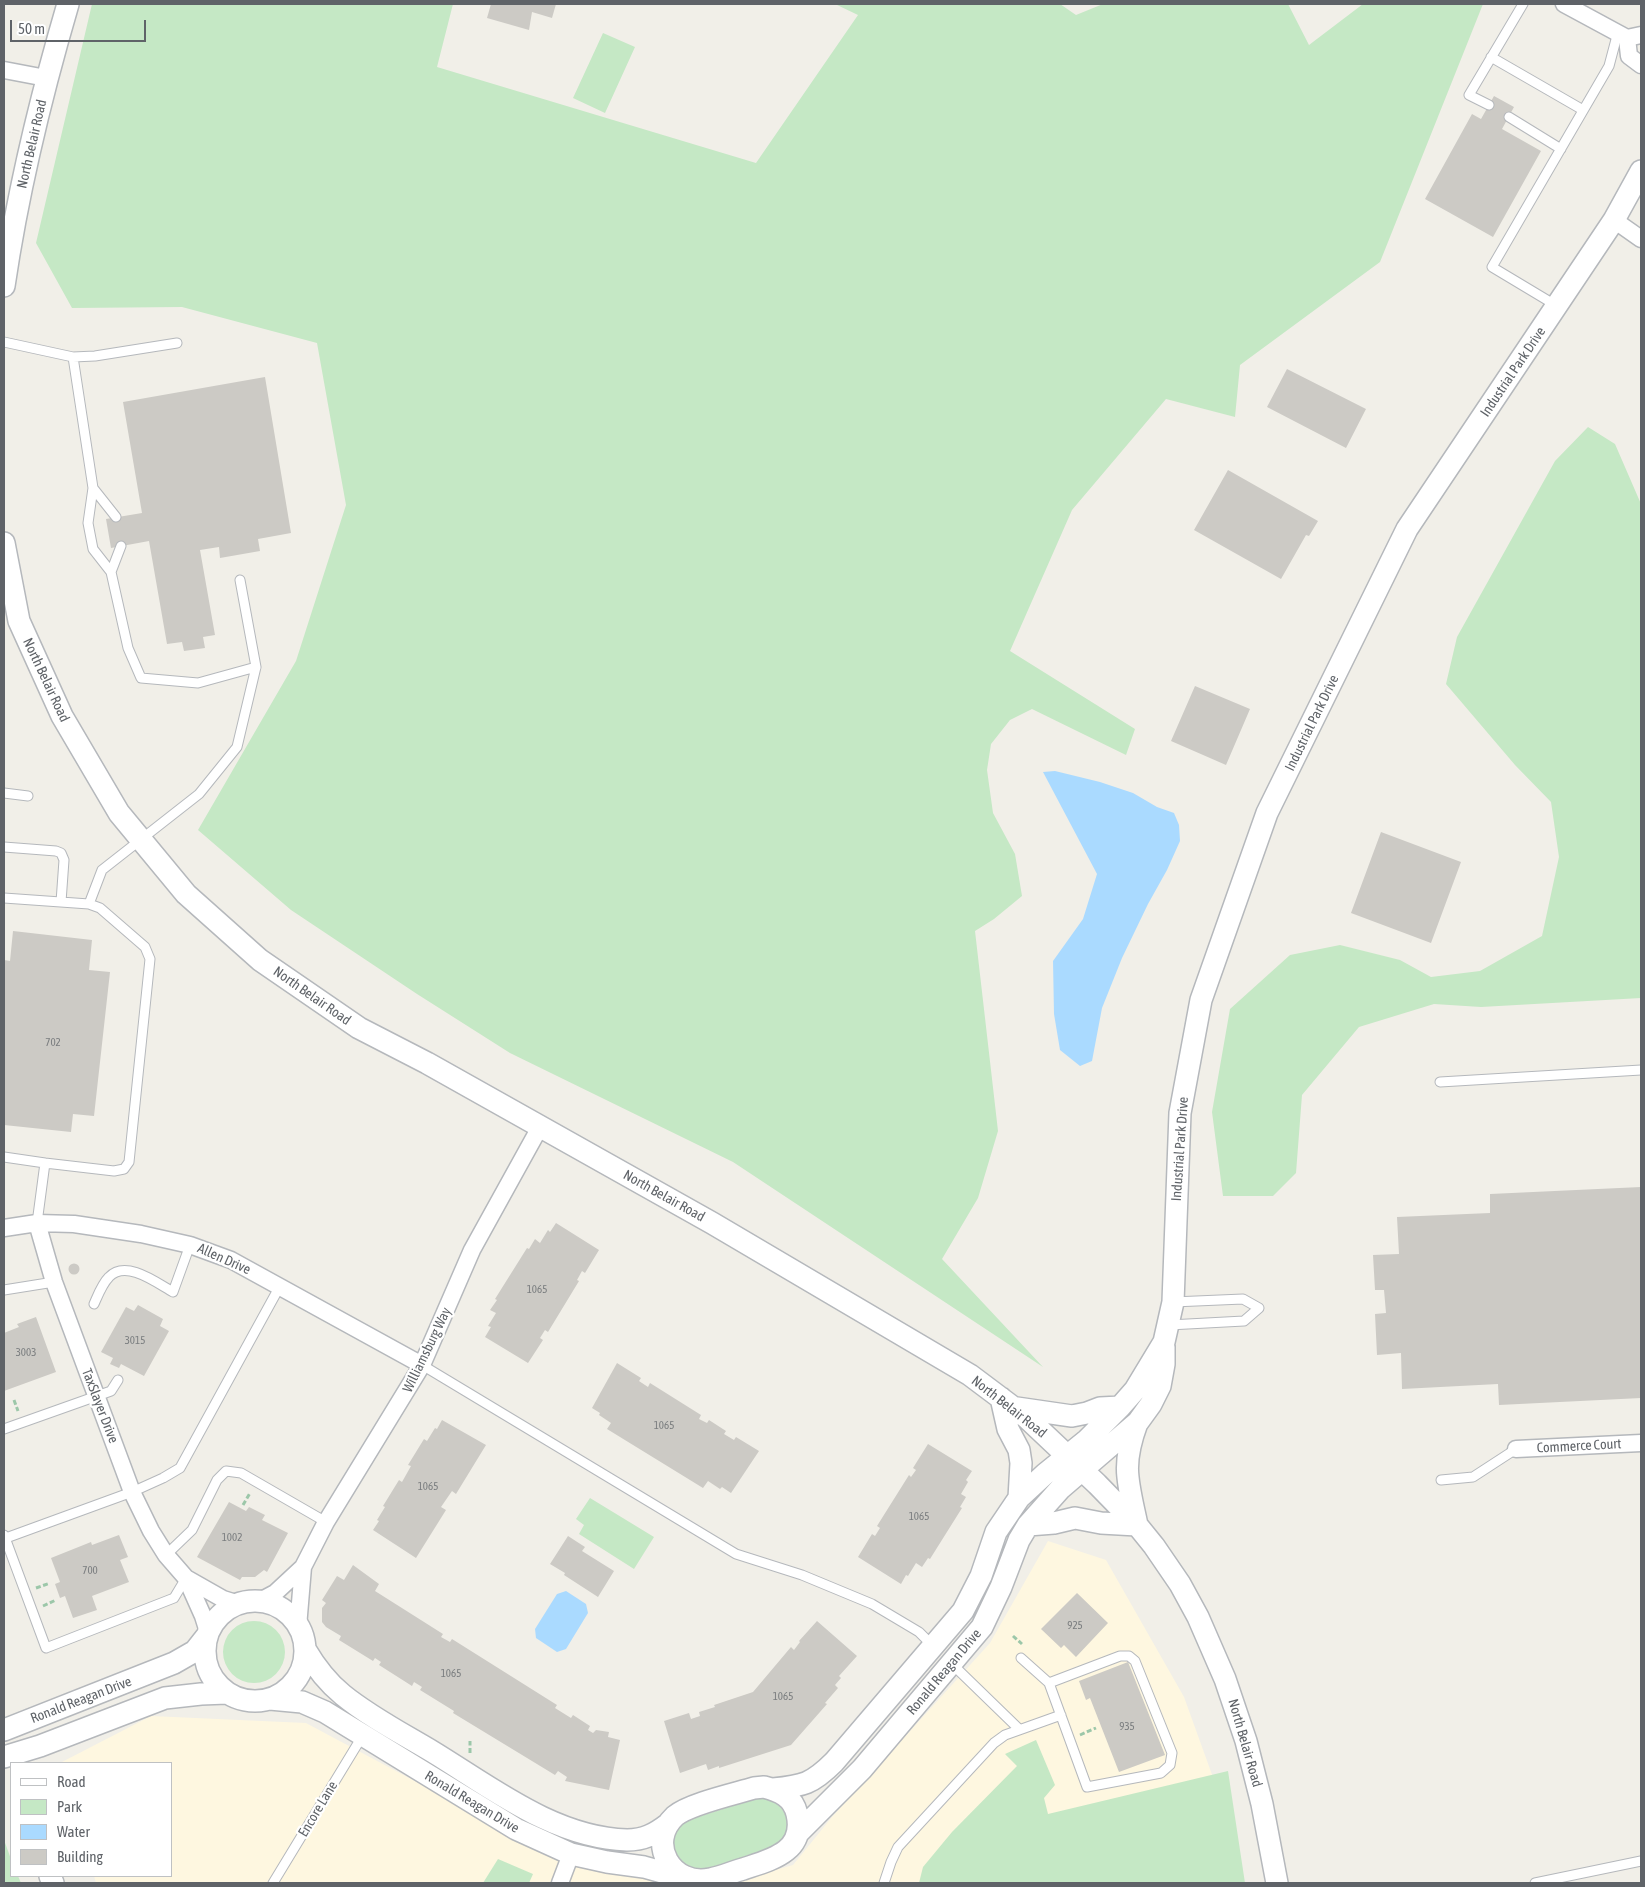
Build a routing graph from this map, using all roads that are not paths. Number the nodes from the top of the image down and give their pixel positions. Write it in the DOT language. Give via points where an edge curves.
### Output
graph roads {
  1 [pos="68,4"];
  2 [pos="1523,4"];
  3 [pos="1564,4"];
  4 [pos="1629,35"];
  5 [pos="1491,57"];
  6 [pos="1641,65"];
  7 [pos="4,70"];
  8 [pos="46,78"];
  9 [pos="1489,105"];
  10 [pos="1583,110"];
  11 [pos="1509,118"];
  12 [pos="1560,149"];
  13 [pos="1641,171"];
  14 [pos="1614,220"];
  15 [pos="1641,239"];
  16 [pos="4,286"];
  17 [pos="1557,306"];
  18 [pos="4,342"];
  19 [pos="177,343"];
  20 [pos="72,357"];
  21 [pos="93,488"];
  22 [pos="116,517"];
  23 [pos="4,543"];
  24 [pos="121,546"];
  25 [pos="111,572"];
  26 [pos="240,580"];
  27 [pos="11,626"];
  28 [pos="256,667"];
  29 [pos="4,793"];
  30 [pos="28,796"];
  31 [pos="140,839"];
  32 [pos="4,847"];
  33 [pos="4,898"];
  34 [pos="61,902"];
  35 [pos="89,904"];
  36 [pos="1641,1070"];
  37 [pos="1440,1082"];
  38 [pos="540,1127"];
  39 [pos="4,1157"];
  40 [pos="45,1163"];
  41 [pos="37,1223"];
  42 [pos="4,1228"];
  43 [pos="190,1245"];
  44 [pos="54,1282"];
  45 [pos="280,1286"];
  46 [pos="4,1290"];
  47 [pos="1173,1302"];
  48 [pos="94,1304"];
  49 [pos="1166,1333"];
  50 [pos="422,1365"];
  51 [pos="118,1380"];
  52 [pos="96,1396"];
  53 [pos="1007,1403"];
  54 [pos="1120,1407"];
  55 [pos="1138,1422"];
  56 [pos="4,1429"];
  57 [pos="1641,1444"];
  58 [pos="1516,1449"];
  59 [pos="1068,1456"];
  60 [pos="1083,1470"];
  61 [pos="1441,1480"];
  62 [pos="132,1492"];
  63 [pos="1019,1498"];
  64 [pos="326,1522"];
  65 [pos="1028,1525"];
  66 [pos="1137,1525"];
  67 [pos="5,1537"];
  68 [pos="166,1555"];
  69 [pos="303,1567"];
  70 [pos="186,1578"];
  71 [pos="248,1603"];
  72 [pos="298,1627"];
  73 [pos="207,1635"];
  74 [pos="934,1646"];
  75 [pos="305,1649"];
  76 [pos="1021,1658"];
  77 [pos="952,1664"];
  78 [pos="1049,1683"];
  79 [pos="226,1693"];
  80 [pos="270,1699"];
  81 [pos="1061,1715"];
  82 [pos="4,1730"];
  83 [pos="1018,1730"];
  84 [pos="363,1735"];
  85 [pos="6,1760"];
  86 [pos="773,1789"];
  87 [pos="668,1824"];
  88 [pos="798,1833"];
  89 [pos="571,1854"];
  90 [pos="1641,1861"];
  91 [pos="687,1879"];
  92 [pos="273,1883"];
  93 [pos="560,1883"];
  94 [pos="884,1883"];
  95 [pos="1277,1883"];
  96 [pos="1535,1883"];
  1 -- 8 [label="street, North Belair Road"];
  2 -- 5 [label="lane"];
  3 -- 4 [label="street"];
  4 -- 6 [label="street" via="1629,56"];
  4 -- 10 [label="lane"];
  5 -- 9 [label="lane" via="1469,95"];
  5 -- 10 [label="lane"];
  7 -- 8 [label="street"];
  8 -- 16 [label="street, North Belair Road" via="12,231"];
  10 -- 12 [label="lane"];
  11 -- 12 [label="lane"];
  12 -- 17 [label="lane" via="1492,267"];
  13 -- 14 [label="street, Industrial Park Drive"];
  14 -- 15 [label="street"];
  14 -- 17 [label="street, Industrial Park Drive"];
  17 -- 47 [label="street, Industrial Park Drive" via="1407,529 1267,813 1201,1000 1180,1113"];
  18 -- 20 [label="lane"];
  19 -- 20 [label="lane"];
  20 -- 21 [label="lane"];
  21 -- 22 [label="lane"];
  21 -- 25 [label="lane" via="89,532 93,549"];
  23 -- 27 [label="street, North Belair Road"];
  24 -- 25 [label="lane"];
  25 -- 28 [label="lane" via="128,648 141,678 198,683"];
  26 -- 28 [label="lane"];
  27 -- 31 [label="street, North Belair Road" via="119,813"];
  28 -- 31 [label="lane" via="237,747 199,794"];
  29 -- 30 [label="lane"];
  31 -- 35 [label="lane" via="102,870"];
  31 -- 38 [label="street, North Belair Road" via="186,894 260,960 359,1028"];
  32 -- 34 [label="lane" via="56,850 60,853 64,860"];
  33 -- 34 [label="lane"];
  34 -- 35 [label="lane"];
  35 -- 40 [label="lane" via="100,908 145,947 150,958 129,1162 124,1169 114,1171"];
  36 -- 37 [label="lane"];
  38 -- 50 [label="street, Williamsburg Way" via="472,1250"];
  38 -- 53 [label="street, North Belair Road" via="712,1223 970,1375"];
  39 -- 40 [label="lane"];
  40 -- 41 [label="lane"];
  41 -- 42 [label="street, Allen Drive"];
  41 -- 43 [label="street, Allen Drive" via="74,1224"];
  41 -- 44 [label="street, TaxSlayer Drive"];
  43 -- 45 [label="street, Allen Drive" via="231,1260"];
  43 -- 48 [label="lane" via="173,1292 138,1274 121,1270 108,1278"];
  44 -- 46 [label="lane"];
  44 -- 52 [label="street, TaxSlayer Drive"];
  45 -- 50 [label="street, Allen Drive"];
  45 -- 62 [label="lane" via="180,1468"];
  47 -- 49 [label="street, Industrial Park Drive"];
  47 -- 49 [label="lane" via="1243,1299 1259,1308 1244,1321"];
  49 -- 54 [label="street, Industrial Park Drive" via="1135,1390"];
  49 -- 55 [label="street, Industrial Park Drive" via="1160,1386"];
  50 -- 64 [label="street, Williamsburg Way"];
  50 -- 74 [label="lane" via="736,1554 872,1604 919,1632"];
  51 -- 52 [label="lane" via="111,1391"];
  52 -- 56 [label="lane"];
  52 -- 62 [label="street, TaxSlayer Drive"];
  53 -- 54 [label="street" via="1072,1416 1100,1408"];
  53 -- 59 [label="street, North Belair Road" via="1026,1416"];
  53 -- 63 [label="street" via="1008,1429 1019,1450 1021,1464"];
  54 -- 59 [label="street, Industrial Park Drive"];
  55 -- 60 [label="street, Industrial Park Drive"];
  55 -- 66 [label="street" via="1126,1467"];
  57 -- 58 [label="street, Commerce Court"];
  58 -- 61 [label="lane" via="1473,1477"];
  59 -- 60 [label="street, North Belair Road"];
  59 -- 63 [label="street, Ronald Reagan Drive"];
  60 -- 65 [label="street, Ronald Reagan Drive" via="1060,1489"];
  60 -- 66 [label="street, North Belair Road"];
  62 -- 67 [label="lane"];
  62 -- 68 [label="street, TaxSlayer Drive" via="150,1531"];
  63 -- 74 [label="street, Ronald Reagan Drive" via="996,1532 981,1576 963,1611"];
  64 -- 68 [label="lane" via="241,1472 226,1471 217,1480 192,1530"];
  64 -- 69 [label="street, Williamsburg Way"];
  65 -- 66 [label="street" via="1054,1524 1075,1518"];
  65 -- 77 [label="street, Ronald Reagan Drive" via="982,1627"];
  66 -- 95 [label="street, North Belair Road" via="1180,1584 1225,1679 1246,1741"];
  67 -- 70 [label="lane" via="46,1648 174,1598"];
  68 -- 70 [label="street, TaxSlayer Drive"];
  69 -- 71 [label="street, Williamsburg Way" via="275,1593"];
  69 -- 72 [label="street, Williamsburg Way"];
  70 -- 71 [label="street, TaxSlayer Drive" via="223,1599"];
  70 -- 73 [label="street, TaxSlayer Drive" via="203,1616"];
  71 -- 72 [label="street, Ronald Reagan Drive" via="270,1604 281,1609"];
  71 -- 73 [label="street, Ronald Reagan Drive" via="220,1615"];
  72 -- 75 [label="street, Ronald Reagan Drive"];
  73 -- 79 [label="street" via="204,1653 207,1668"];
  73 -- 82 [label="street, Ronald Reagan Drive" via="195,1651 174,1663"];
  74 -- 77 [label="street"];
  74 -- 86 [label="street, Ronald Reagan Drive" via="825,1771 806,1784"];
  75 -- 80 [label="street, Ronald Reagan Drive" via="304,1662 292,1685"];
  75 -- 87 [label="street, Ronald Reagan Drive" via="329,1682 358,1706 519,1805 551,1821 589,1834 626,1840 655,1834"];
  76 -- 78 [label="lane"];
  77 -- 83 [label="lane"];
  77 -- 88 [label="street, Ronald Reagan Drive" via="862,1769"];
  78 -- 81 [label="lane"];
  78 -- 81 [label="lane" via="1120,1656 1129,1656 1135,1661 1172,1753 1170,1765 1161,1774 1088,1787"];
  79 -- 80 [label="street, Ronald Reagan Drive" via="240,1700"];
  79 -- 85 [label="street, Ronald Reagan Drive" via="165,1698"];
  80 -- 84 [label="street, Ronald Reagan Drive" via="314,1706"];
  81 -- 83 [label="lane"];
  83 -- 94 [label="lane" via="994,1743 909,1834 898,1848"];
  84 -- 89 [label="street, Ronald Reagan Drive" via="516,1829"];
  84 -- 92 [label="lane, Encore Lane"];
  86 -- 87 [label="street, Ronald Reagan Drive" via="754,1788 686,1809"];
  86 -- 88 [label="street" via="791,1801 798,1817"];
  87 -- 91 [label="street" via="663,1834 664,1854 677,1874"];
  88 -- 91 [label="street, Ronald Reagan Drive" via="793,1844 775,1858 712,1879"];
  89 -- 91 [label="street, Ronald Reagan Drive" via="644,1867"];
  89 -- 93 [label="street"];
  90 -- 96 [label="lane"];
}
